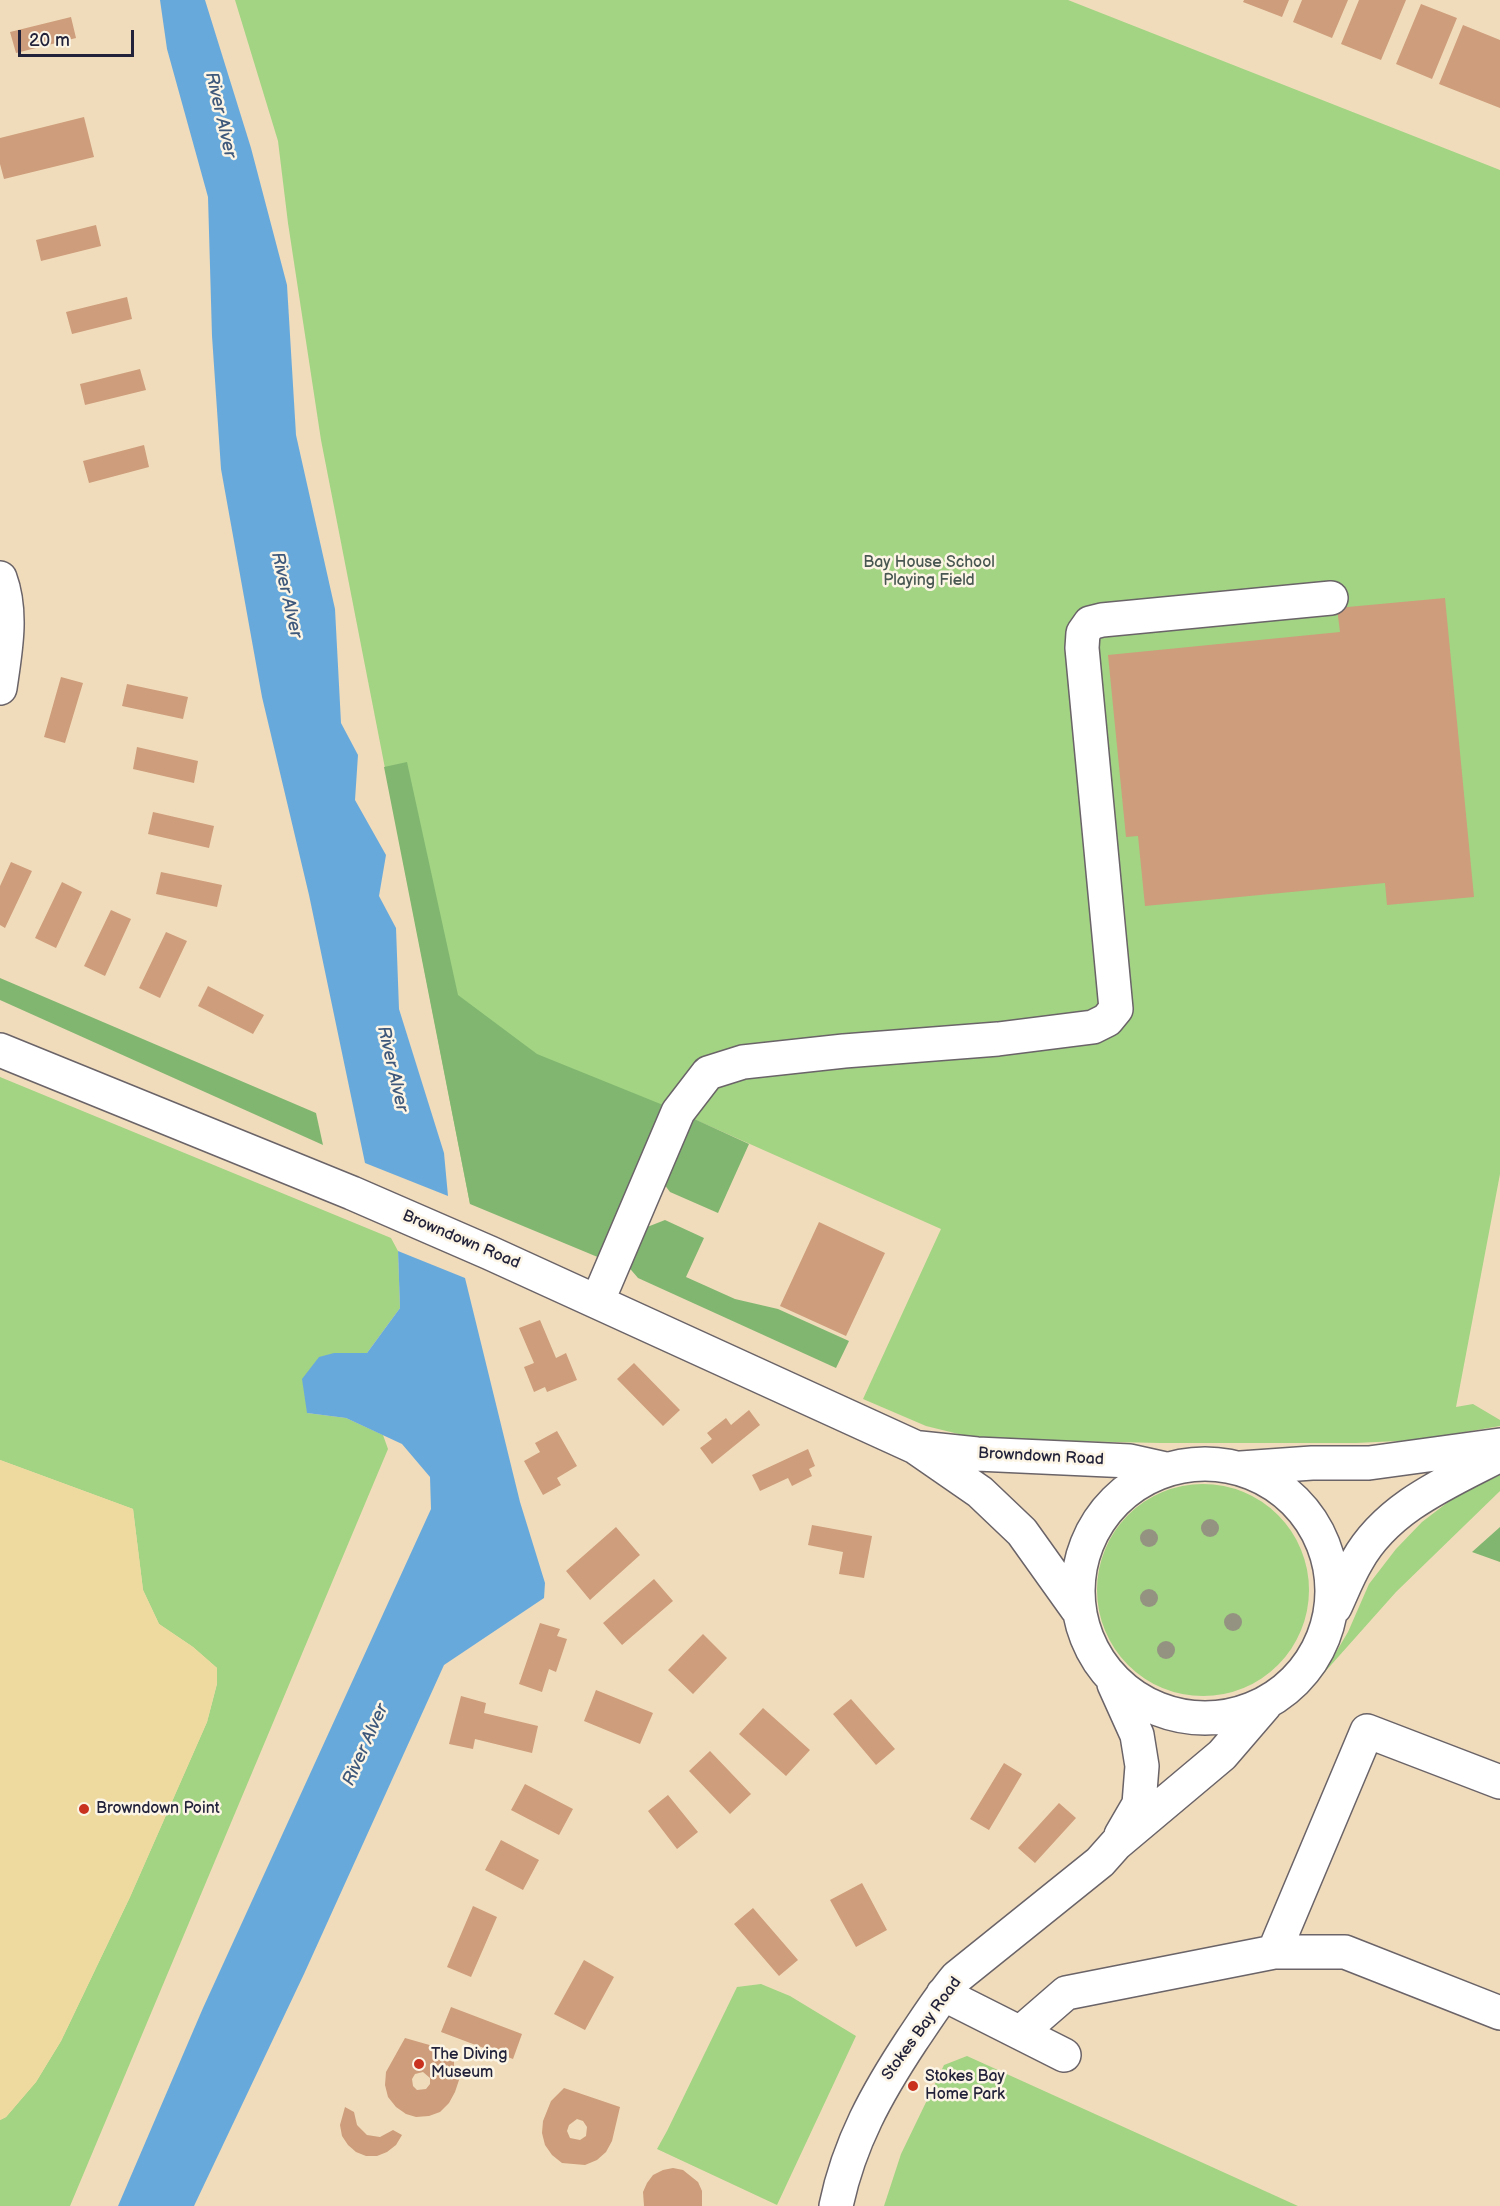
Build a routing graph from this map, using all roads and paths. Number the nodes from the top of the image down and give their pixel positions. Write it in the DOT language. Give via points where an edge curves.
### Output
graph roads {
  1 [pos="0,578"];
  2 [pos="1331,598"];
  3 [pos="0,688"];
  4 [pos="0,1050"];
  5 [pos="598,1300"];
  6 [pos="1500,1445"];
  7 [pos="915,1447"];
  8 [pos="1500,1455"];
  9 [pos="1240,1468"];
  10 [pos="1166,1469"];
  11 [pos="1077,1609"];
  12 [pos="1331,1615"];
  13 [pos="1113,1682"];
  14 [pos="1265,1705"];
  15 [pos="1500,1782"];
  16 [pos="1116,1844"];
  17 [pos="1274,1952"];
  18 [pos="943,1994"];
  19 [pos="1500,2013"];
  20 [pos="1020,2032"];
  21 [pos="1064,2055"];
  22 [pos="836,2206"];
  1 -- 3 [label="street" via="6,624"];
  2 -- 5 [label="street" via="1102,620 1090,623 1083,633 1116,1009 1107,1020 1093,1027 998,1039 743,1062 708,1073 678,1112"];
  4 -- 5 [label="street, Browndown Road" via="352,1193"];
  5 -- 7 [label="street, Browndown Road"];
  6 -- 9 [label="street" via="1369,1463"];
  7 -- 10 [label="street, Browndown Road" via="1130,1461"];
  7 -- 11 [label="street, Browndown Road" via="980,1492 1022,1532"];
  8 -- 12 [label="street" via="1420,1497 1384,1525 1358,1560"];
  9 -- 10 [label="street, Stokes Bay Road" via="1203,1463"];
  9 -- 12 [label="street, Stokes Bay Road" via="1274,1484 1303,1508 1323,1541 1332,1578"];
  10 -- 11 [label="street, Stokes Bay Road" via="1134,1485 1107,1508 1088,1538 1077,1572"];
  11 -- 13 [label="street, Stokes Bay Road" via="1089,1648"];
  12 -- 14 [label="street, Stokes Bay Road" via="1318,1651 1296,1682"];
  13 -- 14 [label="street, Stokes Bay Road" via="1146,1706 1185,1718 1226,1718"];
  13 -- 16 [label="street, Stokes Bay Road" via="1137,1734 1142,1766 1139,1804"];
  14 -- 16 [label="street, Stokes Bay Road" via="1222,1755"];
  15 -- 17 [label="street" via="1367,1731"];
  16 -- 18 [label="street, Stokes Bay Road" via="1100,1862 957,1977"];
  17 -- 19 [label="street" via="1345,1952"];
  17 -- 20 [label="street" via="1066,1993"];
  18 -- 20 [label="street"];
  18 -- 22 [label="street, Stokes Bay Road" via="882,2085 856,2139"];
  20 -- 21 [label="street"];
}
